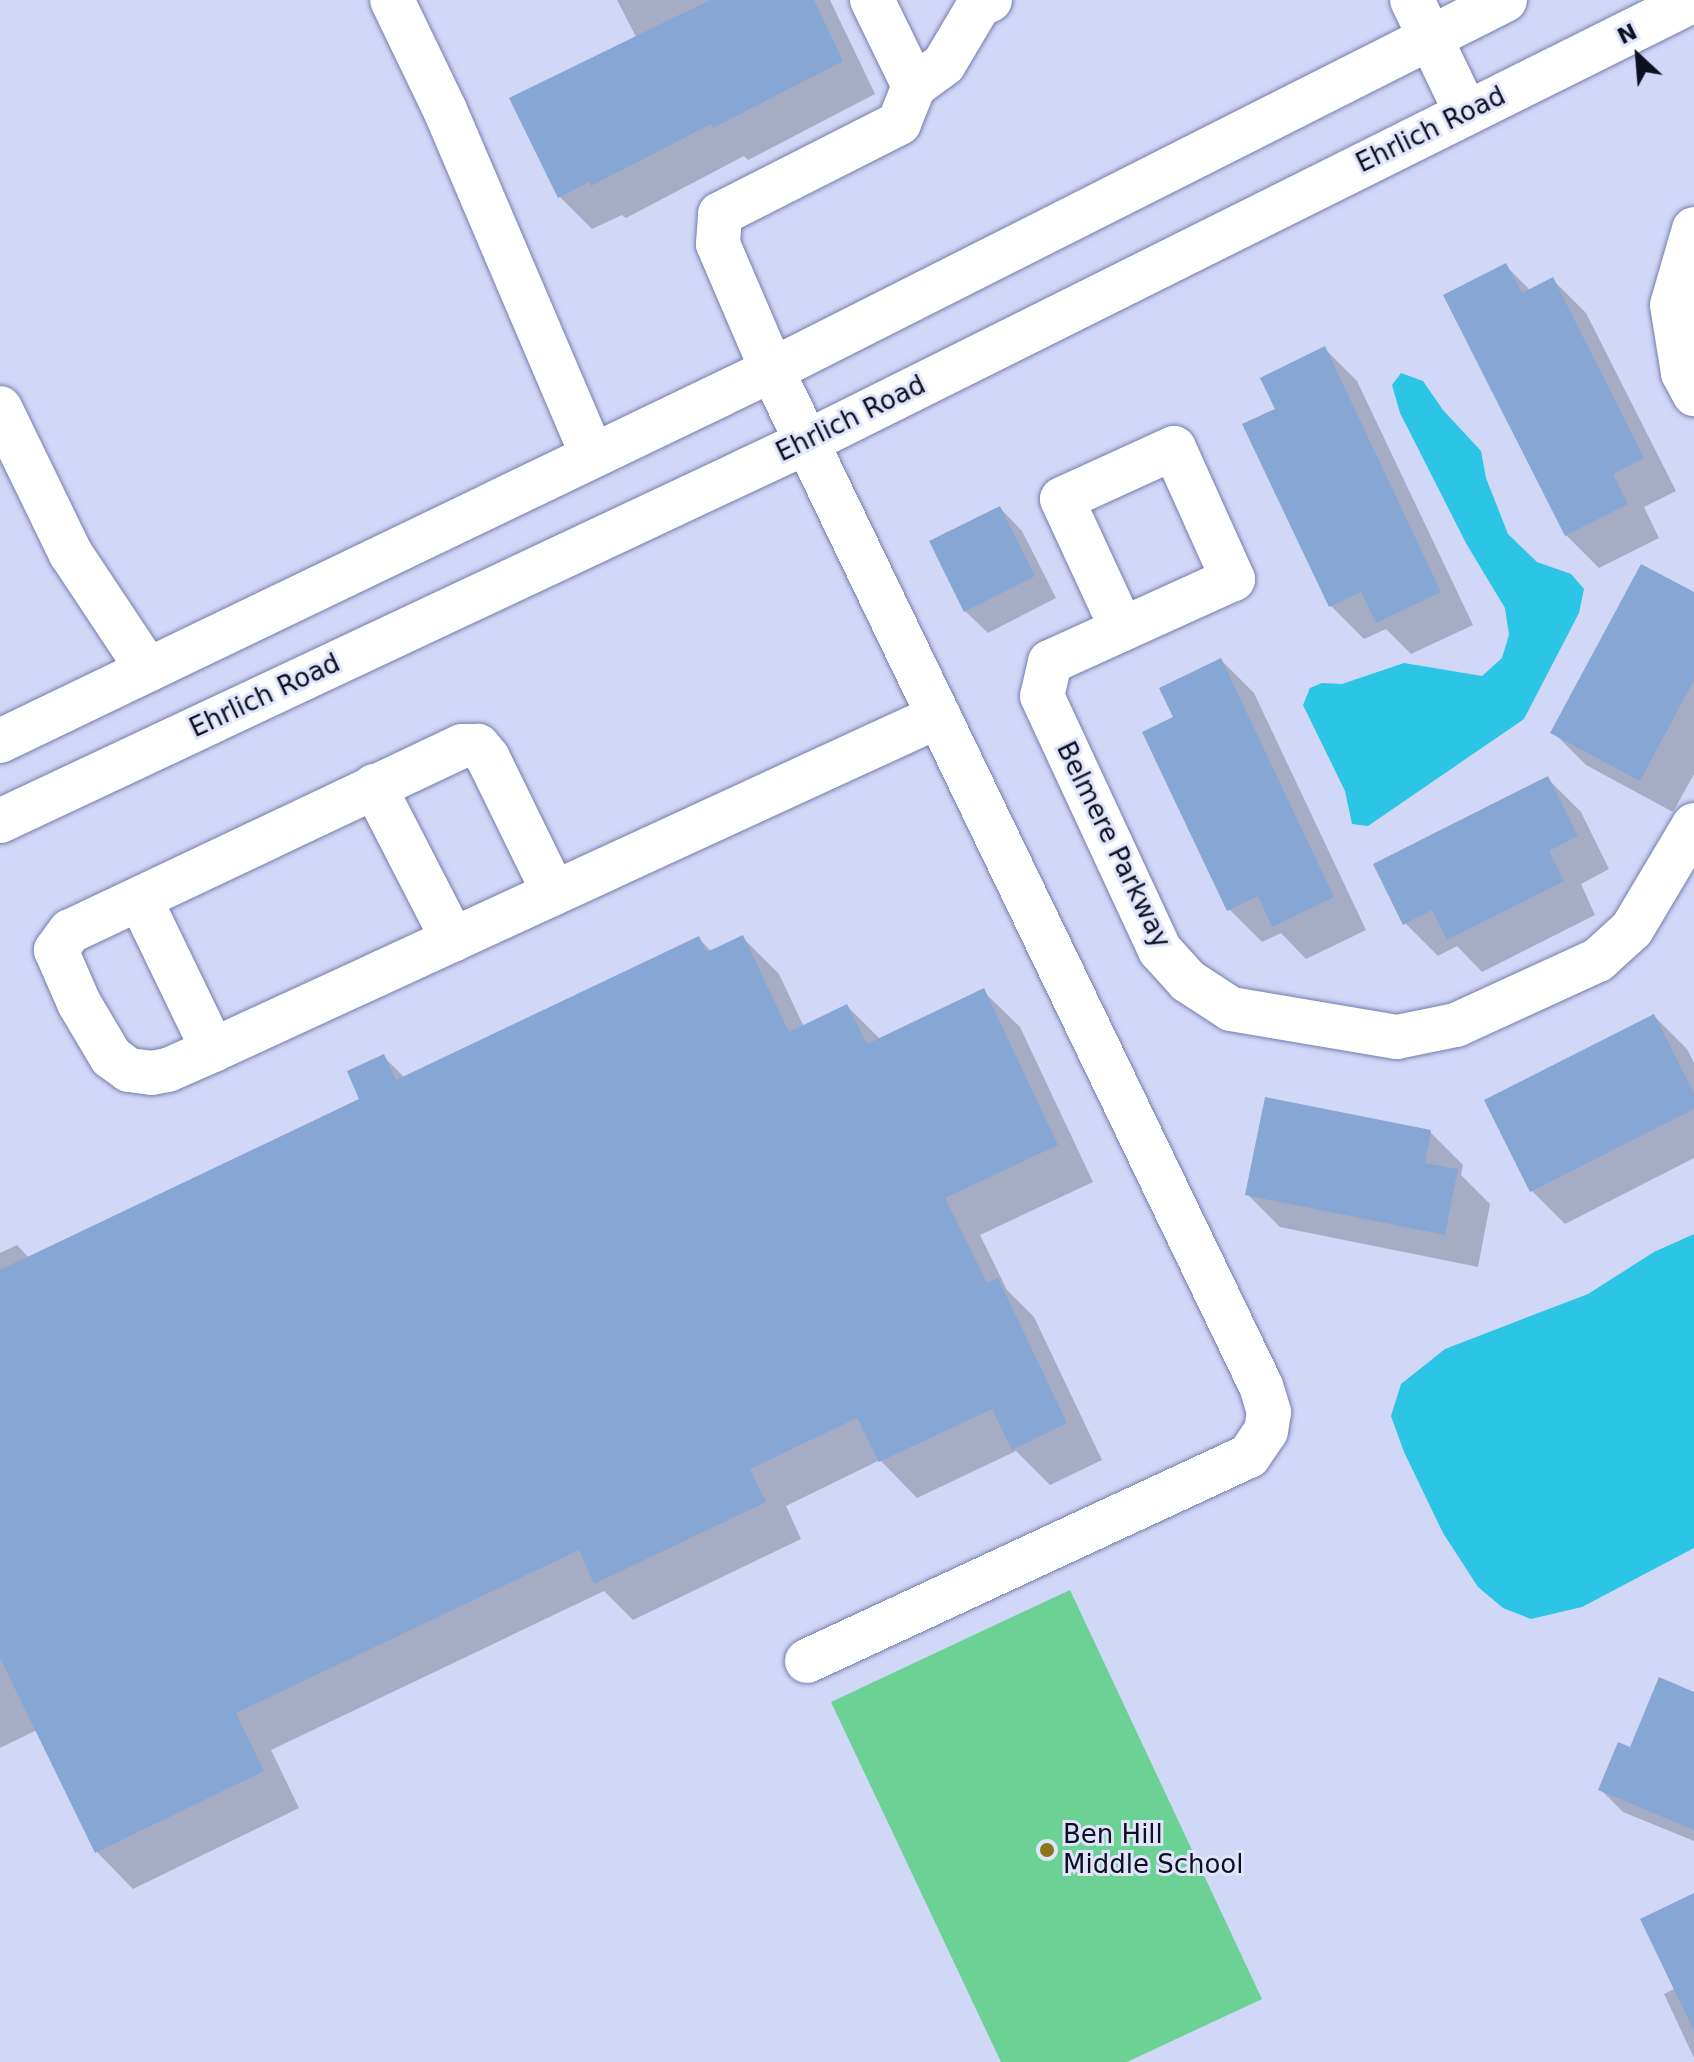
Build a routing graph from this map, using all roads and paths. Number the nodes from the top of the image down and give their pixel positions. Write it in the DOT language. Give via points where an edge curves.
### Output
graph roads {
  1 [pos="392,0"];
  2 [pos="872,0"];
  3 [pos="990,0"];
  4 [pos="1505,0"];
  5 [pos="1694,0"];
  6 [pos="1421,18"];
  7 [pos="914,86"];
  8 [pos="1466,112"];
  9 [pos="1694,229"];
  10 [pos="772,370"];
  11 [pos="1694,394"];
  12 [pos="0,408"];
  13 [pos="807,442"];
  14 [pos="592,454"];
  15 [pos="1122,629"];
  16 [pos="148,670"];
  17 [pos="939,716"];
  18 [pos="0,741"];
  19 [pos="374,786"];
  20 [pos="0,821"];
  21 [pos="1694,825"];
  22 [pos="554,893"];
  23 [pos="140,899"];
  24 [pos="453,940"];
  25 [pos="213,1050"];
  26 [pos="807,1661"];
  1 -- 14 [label="main road" via="445,110"];
  2 -- 7 [label="main road"];
  3 -- 7 [label="main road" via="979,5 944,64"];
  4 -- 6 [label="main road"];
  5 -- 8 [label="main road, Ehrlich Road"];
  6 -- 8 [label="main road"];
  6 -- 10 [label="main road"];
  7 -- 10 [label="main road" via="899,123 720,214 718,244"];
  8 -- 13 [label="main road, Ehrlich Road"];
  9 -- 11 [label="main road" via="1672,305 1683,373"];
  10 -- 13 [label="main road"];
  10 -- 14 [label="main road"];
  12 -- 16 [label="main road" via="71,554"];
  13 -- 17 [label="main road"];
  13 -- 20 [label="main road, Ehrlich Road"];
  14 -- 16 [label="main road"];
  15 -- 21 [label="main road, Belmere Parkway" via="1050,662 1042,696 1160,950 1188,981 1231,1009 1397,1037 1456,1025 1598,960 1632,929"];
  16 -- 18 [label="main road"];
  17 -- 22 [label="main road"];
  17 -- 26 [label="main road" via="1269,1412 1266,1431 1249,1456"];
  19 -- 22 [label="main road" via="462,746 478,746"];
  19 -- 23 [label="main road"];
  19 -- 24 [label="main road"];
  22 -- 24 [label="main road"];
  23 -- 25 [label="main road"];
  23 -- 25 [label="main road" via="62,938 56,950 79,1003 103,1048 129,1070 168,1070"];
  24 -- 25 [label="main road"];
}
